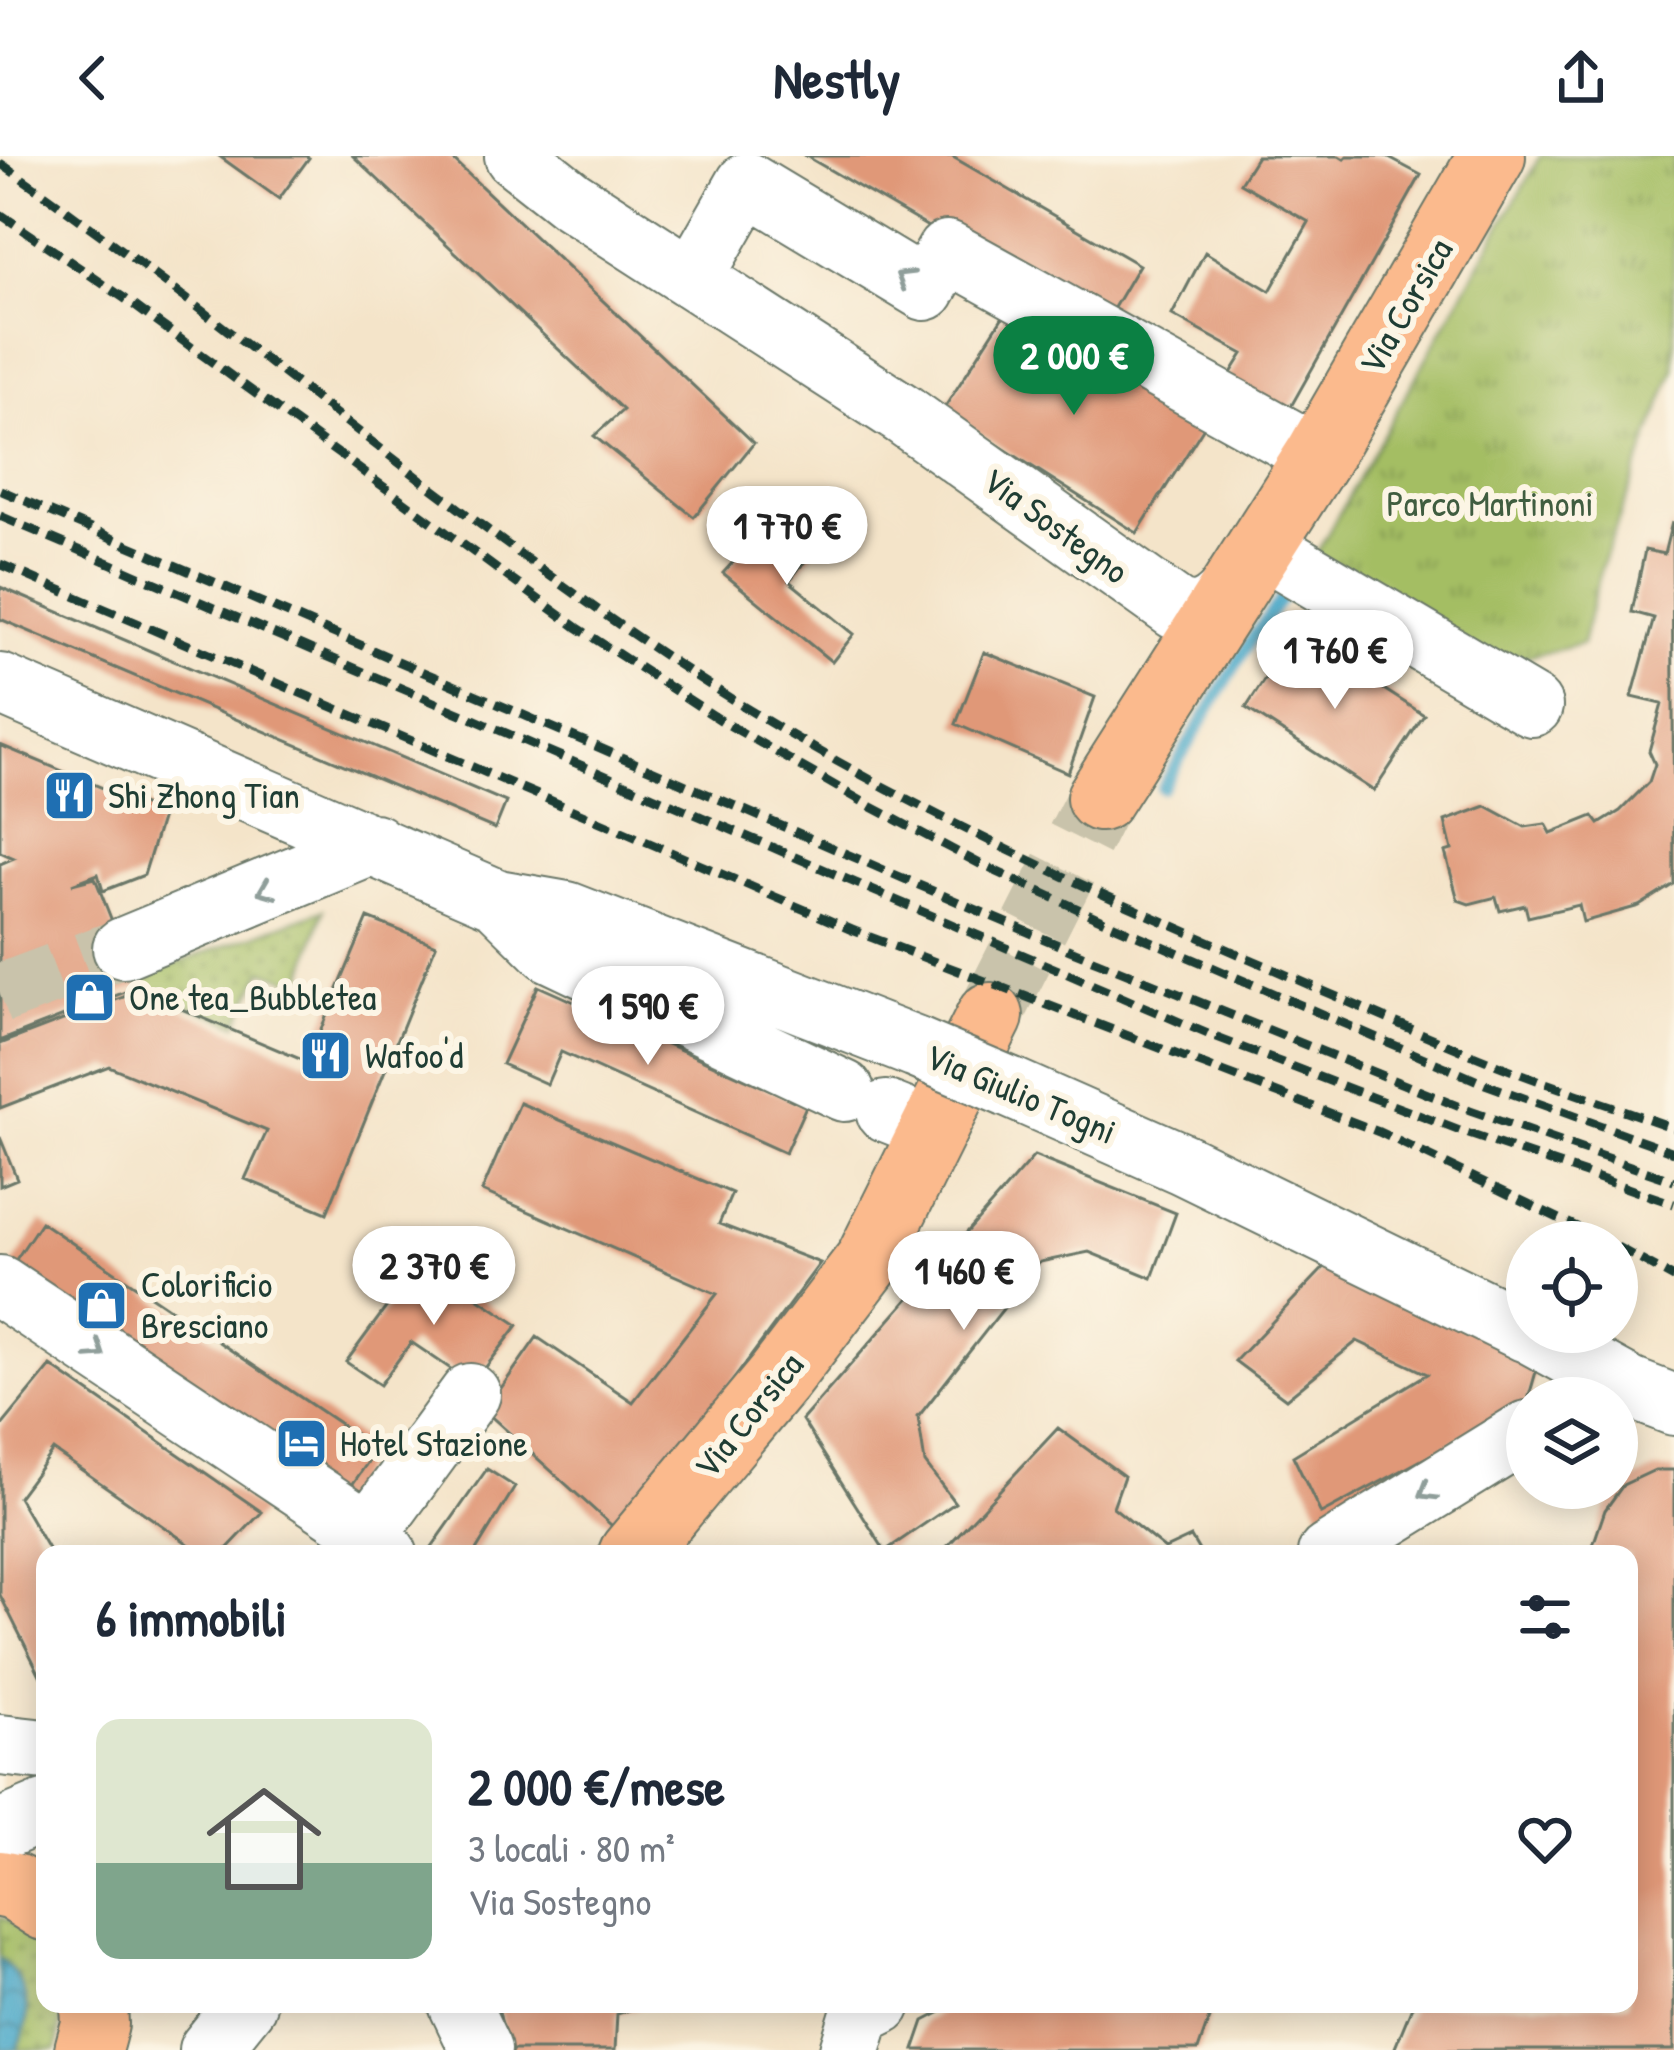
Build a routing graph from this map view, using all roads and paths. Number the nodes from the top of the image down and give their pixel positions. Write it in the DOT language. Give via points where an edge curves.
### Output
graph roads {
  1 [pos="515,156"];
  2 [pos="1492,156"];
  3 [pos="692,278"];
  4 [pos="1318,456"];
  5 [pos="1251,562"];
  6 [pos="1180,611"];
  7 [pos="1173,681"];
  8 [pos="0,684"];
  9 [pos="1532,706"];
  10 [pos="1100,799"];
  11 [pos="348,834"];
  12 [pos="497,900"];
  13 [pos="115,929"];
  14 [pos="990,1016"];
  15 [pos="888,1110"];
  16 [pos="0,1286"];
  17 [pos="1506,1322"];
  18 [pos="1562,1353"];
  19 [pos="1602,1377"];
  20 [pos="470,1394"];
  21 [pos="1506,1445"];
  22 [pos="378,1543"];
  23 [pos="639,1545"];
  24 [pos="1343,1545"];
  25 [pos="0,1745"];
  26 [pos="36,1749"];
  27 [pos="36,1828"];
  28 [pos="12,1875"];
  29 [pos="239,2013"];
  30 [pos="463,2013"];
  31 [pos="863,2013"];
  32 [pos="209,2050"];
  33 [pos="481,2050"];
  34 [pos="850,2050"];
  1 -- 3 [label="street, Via Sostegno"];
  2 -- 4 [label="main road, Via Corsica"];
  4 -- 3 [label="street, one-way" via="947,251 925,290 747,182"];
  3 -- 6 [label="street, Via Sostegno" via="904,415"];
  4 -- 5 [label="main road, Via Corsica"];
  5 -- 6 [label="street" via="1220,604"];
  5 -- 7 [label="main road, Via Corsica"];
  5 -- 9 [label="street"];
  6 -- 7 [label="street" via="1188,647"];
  7 -- 10 [label="main road, Via Corsica"];
  8 -- 11 [label="street, Via Giulio Togni"];
  11 -- 12 [label="street, Via Giulio Togni"];
  11 -- 13 [label="street, one-way"];
  12 -- 15 [label="street, Via Giulio Togni" via="551,952"];
  12 -- 17 [label="street, Via Giulio Togni, bridge" via="567,912 917,1048 1183,1164"];
  14 -- 15 [label="main road, Via Corsica"];
  15 -- 23 [label="main road, Via Corsica" via="869,1260"];
  16 -- 22 [label="street, one-way"];
  18 -- 19 [label="street, Via Giulio Togni"];
  20 -- 22 [label="street"];
  21 -- 24 [label="street, one-way"];
  25 -- 26 [label="street"];
  27 -- 28 [label="street"];
  29 -- 32 [label="street"];
  30 -- 33 [label="street"];
  31 -- 34 [label="street"];
}
